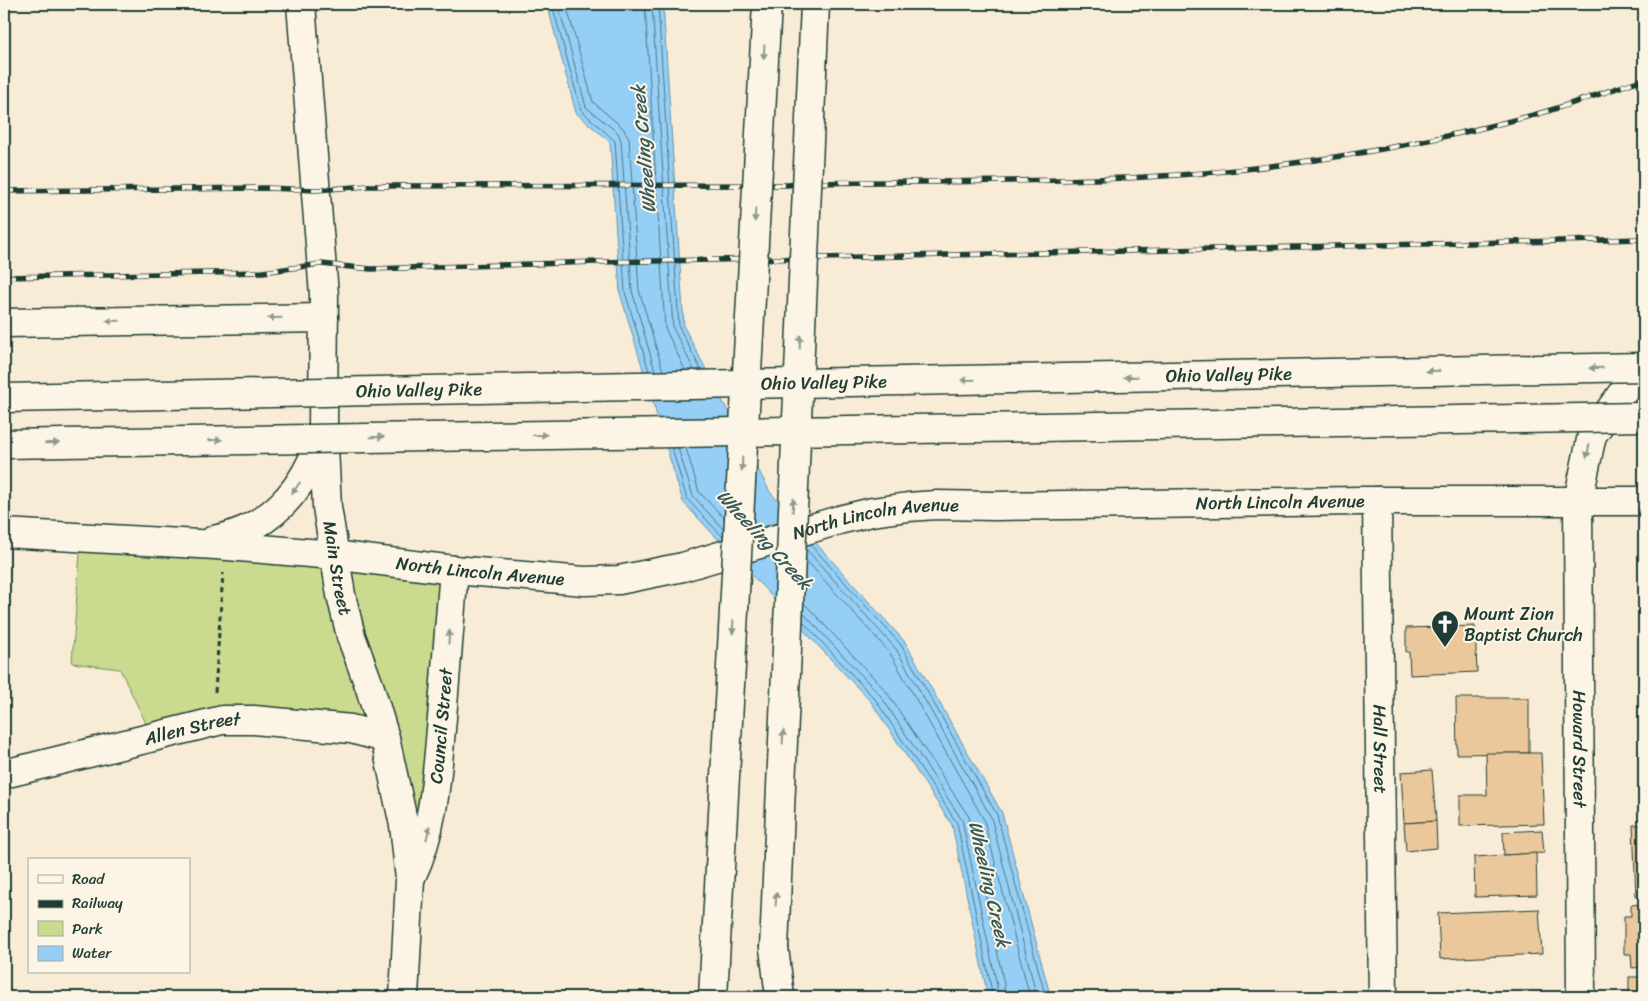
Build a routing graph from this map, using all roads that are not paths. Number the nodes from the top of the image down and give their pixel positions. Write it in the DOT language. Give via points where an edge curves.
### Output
graph roads {
  1 [pos="301,4"];
  2 [pos="767,4"];
  3 [pos="815,4"];
  4 [pos="324,318"];
  5 [pos="4,322"];
  6 [pos="1644,368"];
  7 [pos="4,398"];
  8 [pos="1644,417"];
  9 [pos="323,428"];
  10 [pos="4,444"];
  11 [pos="1377,500"];
  12 [pos="1578,501"];
  13 [pos="1644,501"];
  14 [pos="4,534"];
  15 [pos="196,544"];
  16 [pos="334,555"];
  17 [pos="454,570"];
  18 [pos="385,738"];
  19 [pos="4,774"];
  20 [pos="410,879"];
  21 [pos="774,948"];
  22 [pos="404,997"];
  23 [pos="713,997"];
  24 [pos="768,997"];
  25 [pos="780,997"];
  26 [pos="1383,997"];
  27 [pos="1581,997"];
  1 -- 4 [label="main road, Main Street"];
  2 -- 23 [label="main road, one-way, bridge"];
  21 -- 3 [label="main road, one-way, bridge"];
  4 -- 5 [label="main road, one-way"];
  4 -- 9 [label="main road, Main Street"];
  6 -- 7 [label="main road, Ohio Valley Pike, one-way, bridge"];
  6 -- 12 [label="main road, Howard Street, one-way" via="1592,434"];
  10 -- 8 [label="main road, one-way, bridge"];
  9 -- 15 [label="main road, one-way" via="313,460 300,483 274,513 236,534"];
  9 -- 16 [label="main road, Main Street" via="327,507"];
  11 -- 12 [label="main road, North Lincoln Avenue"];
  11 -- 17 [label="main road, North Lincoln Avenue, bridge" via="908,507 839,520 683,567 619,580 584,581"];
  11 -- 26 [label="main road, Hall Street"];
  12 -- 13 [label="main road, North Lincoln Avenue"];
  12 -- 27 [label="main road, Howard Street"];
  14 -- 15 [label="main road, North Lincoln Avenue"];
  15 -- 16 [label="main road, North Lincoln Avenue"];
  16 -- 17 [label="main road, North Lincoln Avenue"];
  16 -- 18 [label="main road, Main Street" via="351,636"];
  20 -- 17 [label="main road, Council Street, one-way" via="429,828 437,774"];
  18 -- 19 [label="main road, Allen Street" via="351,729 222,720"];
  18 -- 20 [label="main road, Main Street" via="404,825"];
  20 -- 22 [label="main road, Main Street"];
  21 -- 24 [label="main road"];
  21 -- 25 [label="main road"];
}
